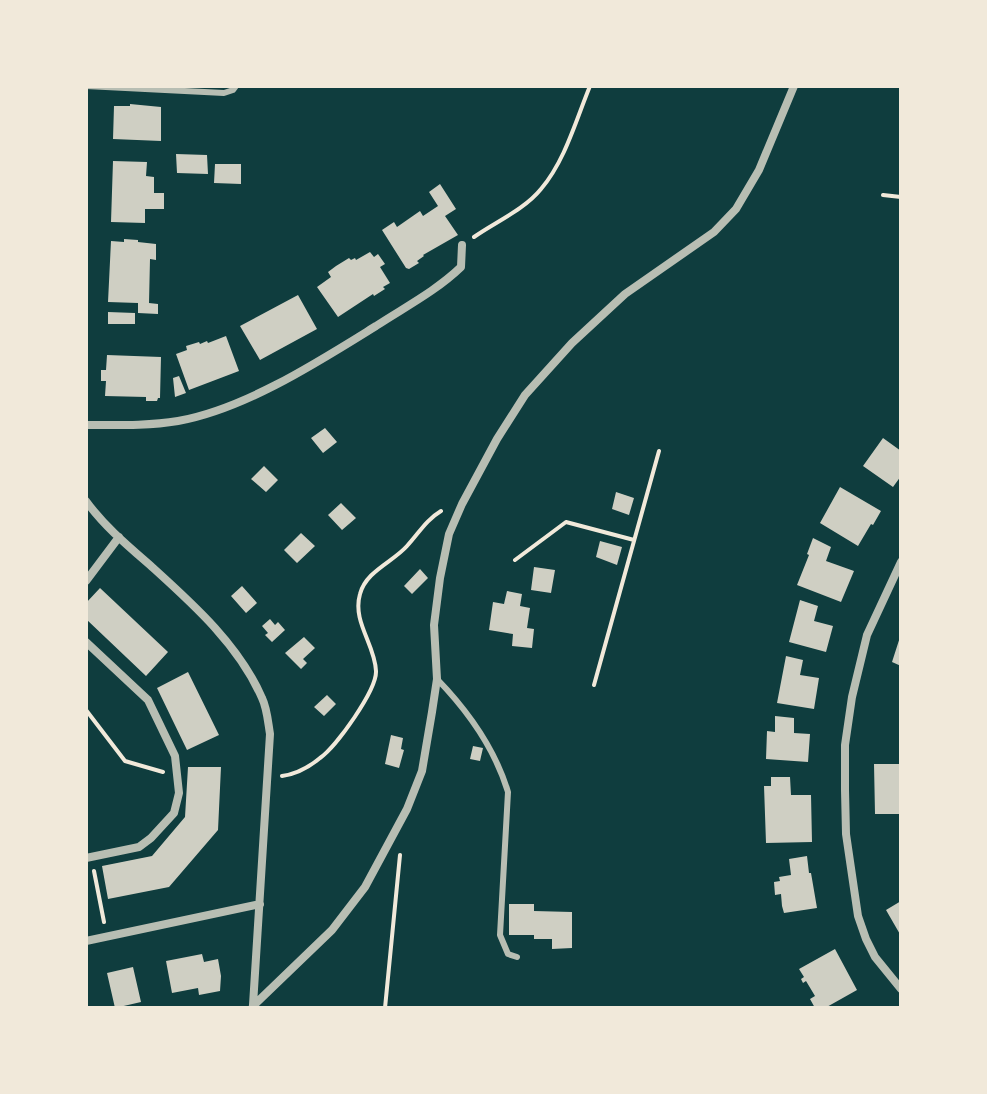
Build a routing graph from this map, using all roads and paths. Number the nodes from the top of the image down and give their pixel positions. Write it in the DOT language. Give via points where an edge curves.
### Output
graph roads {
  1 [pos="86,86"];
  2 [pos="236,86"];
  3 [pos="590,86"];
  4 [pos="794,86"];
  5 [pos="883,195"];
  6 [pos="901,197"];
  7 [pos="462,245"];
  8 [pos="86,425"];
  9 [pos="659,451"];
  10 [pos="86,501"];
  11 [pos="462,504"];
  12 [pos="119,537"];
  13 [pos="634,540"];
  14 [pos="515,560"];
  15 [pos="901,562"];
  16 [pos="86,581"];
  17 [pos="890,581"];
  18 [pos="901,587"];
  19 [pos="86,642"];
  20 [pos="437,679"];
  21 [pos="594,685"];
  22 [pos="86,710"];
  23 [pos="177,776"];
  24 [pos="267,777"];
  25 [pos="389,844"];
  26 [pos="89,858"];
  27 [pos="260,904"];
  28 [pos="105,926"];
  29 [pos="86,941"];
  30 [pos="517,957"];
  31 [pos="901,989"];
  32 [pos="253,1007"];
  33 [pos="385,1008"];
  1 -- 2 [label="lane" via="224,93"];
  3 -- 7 [label="path" via="558,164 540,191"];
  4 -- 11 [label="street" via="759,170 736,209 714,232 625,294 572,343 525,395"];
  5 -- 6 [label="path"];
  7 -- 8 [label="street" via="461,267 443,284 272,387 178,421"];
  9 -- 13 [label="path"];
  10 -- 12 [label="street"];
  11 -- 20 [label="street" via="440,578 434,625"];
  11 -- 24 [label="path" via="437,513 420,527 360,592 359,618 377,674 353,720 324,756 296,774"];
  12 -- 16 [label="street"];
  12 -- 24 [label="street" via="219,632 249,671 264,701 270,734"];
  13 -- 14 [label="path" via="566,522"];
  13 -- 21 [label="path"];
  15 -- 17 [label="street"];
  17 -- 18 [label="street"];
  17 -- 31 [label="street" via="867,635 852,697 845,745 846,834 866,939"];
  19 -- 23 [label="street" via="148,700 175,756"];
  20 -- 25 [label="street" via="422,771"];
  20 -- 30 [label="lane" via="468,715 503,774 508,792 500,935 508,954"];
  22 -- 23 [label="path" via="125,761"];
  23 -- 26 [label="street" via="174,813 151,838 139,847"];
  24 -- 27 [label="street"];
  25 -- 32 [label="street" via="332,930"];
  25 -- 33 [label="path" via="401,849"];
  26 -- 28 [label="path"];
  27 -- 29 [label="street"];
  27 -- 32 [label="street"];
}
